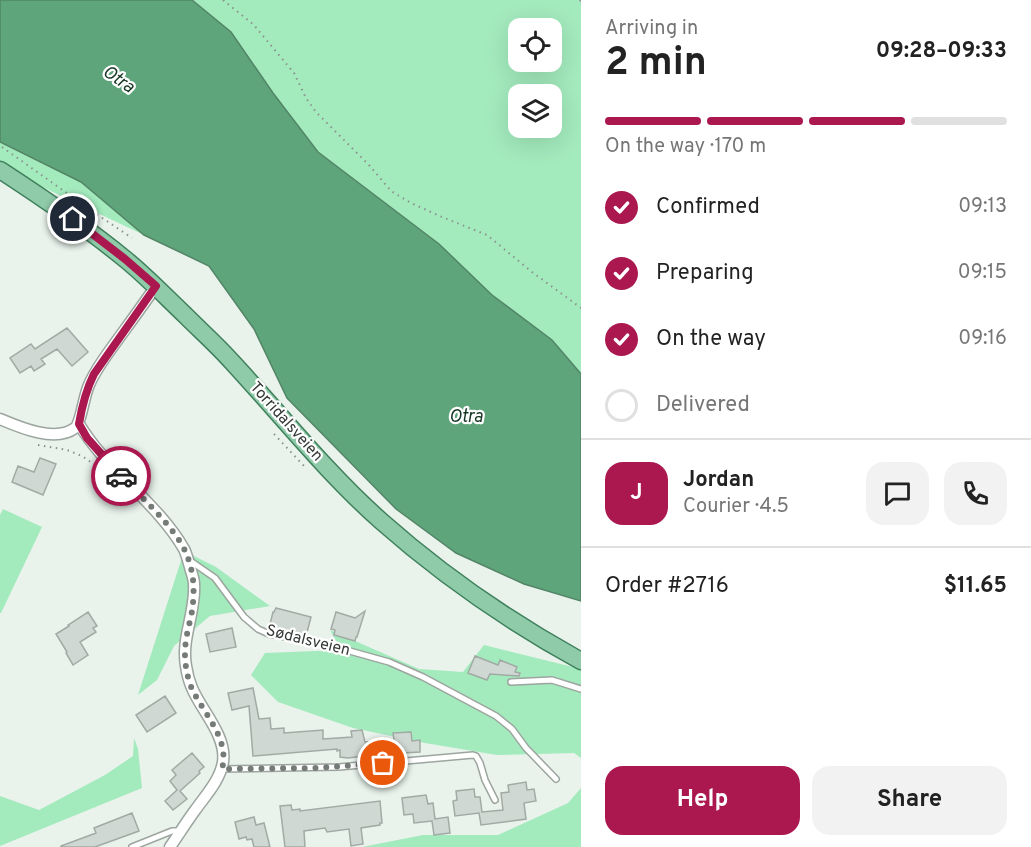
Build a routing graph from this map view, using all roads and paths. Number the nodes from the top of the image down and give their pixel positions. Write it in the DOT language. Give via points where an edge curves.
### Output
graph roads {
  1 [pos="223,0"];
  2 [pos="2,147"];
  3 [pos="0,170"];
  4 [pos="84,205"];
  5 [pos="73,219"];
  6 [pos="132,238"];
  7 [pos="156,286"];
  8 [pos="581,308"];
  9 [pos="0,419"];
  10 [pos="79,424"];
  11 [pos="32,442"];
  12 [pos="111,466"];
  13 [pos="188,559"];
  14 [pos="581,662"];
  15 [pos="512,682"];
  16 [pos="581,689"];
  17 [pos="222,769"];
  18 [pos="556,779"];
  19 [pos="495,800"];
  20 [pos="181,830"];
  21 [pos="172,846"];
  22 [pos="132,847"];
  1 -- 8 [label="path" via="253,24 294,73 316,112 392,191 487,235"];
  2 -- 4 [label="path"];
  3 -- 5 [label="main road, Torridalsveien"];
  4 -- 5 [label="lane"];
  4 -- 6 [label="path"];
  5 -- 7 [label="main road, Torridalsveien"];
  7 -- 10 [label="street" via="94,374"];
  7 -- 14 [label="main road, Torridalsveien" via="380,520 481,600"];
  9 -- 10 [label="street" via="46,434 70,431"];
  10 -- 12 [label="street, Sødalsveien"];
  11 -- 12 [label="path" via="67,450 103,470"];
  12 -- 13 [label="street, Sødalsveien" via="160,516"];
  13 -- 17 [label="street" via="194,585 184,652 186,666 191,687 218,735 224,758"];
  13 -- 18 [label="lane, Sødalsveien" via="215,578 258,629 389,662 423,677 496,716"];
  15 -- 16 [label="lane" via="552,680"];
  17 -- 19 [label="lane" via="339,767 472,755 480,763"];
  17 -- 20 [label="street"];
  20 -- 21 [label="street"];
  20 -- 22 [label="lane"];
}
